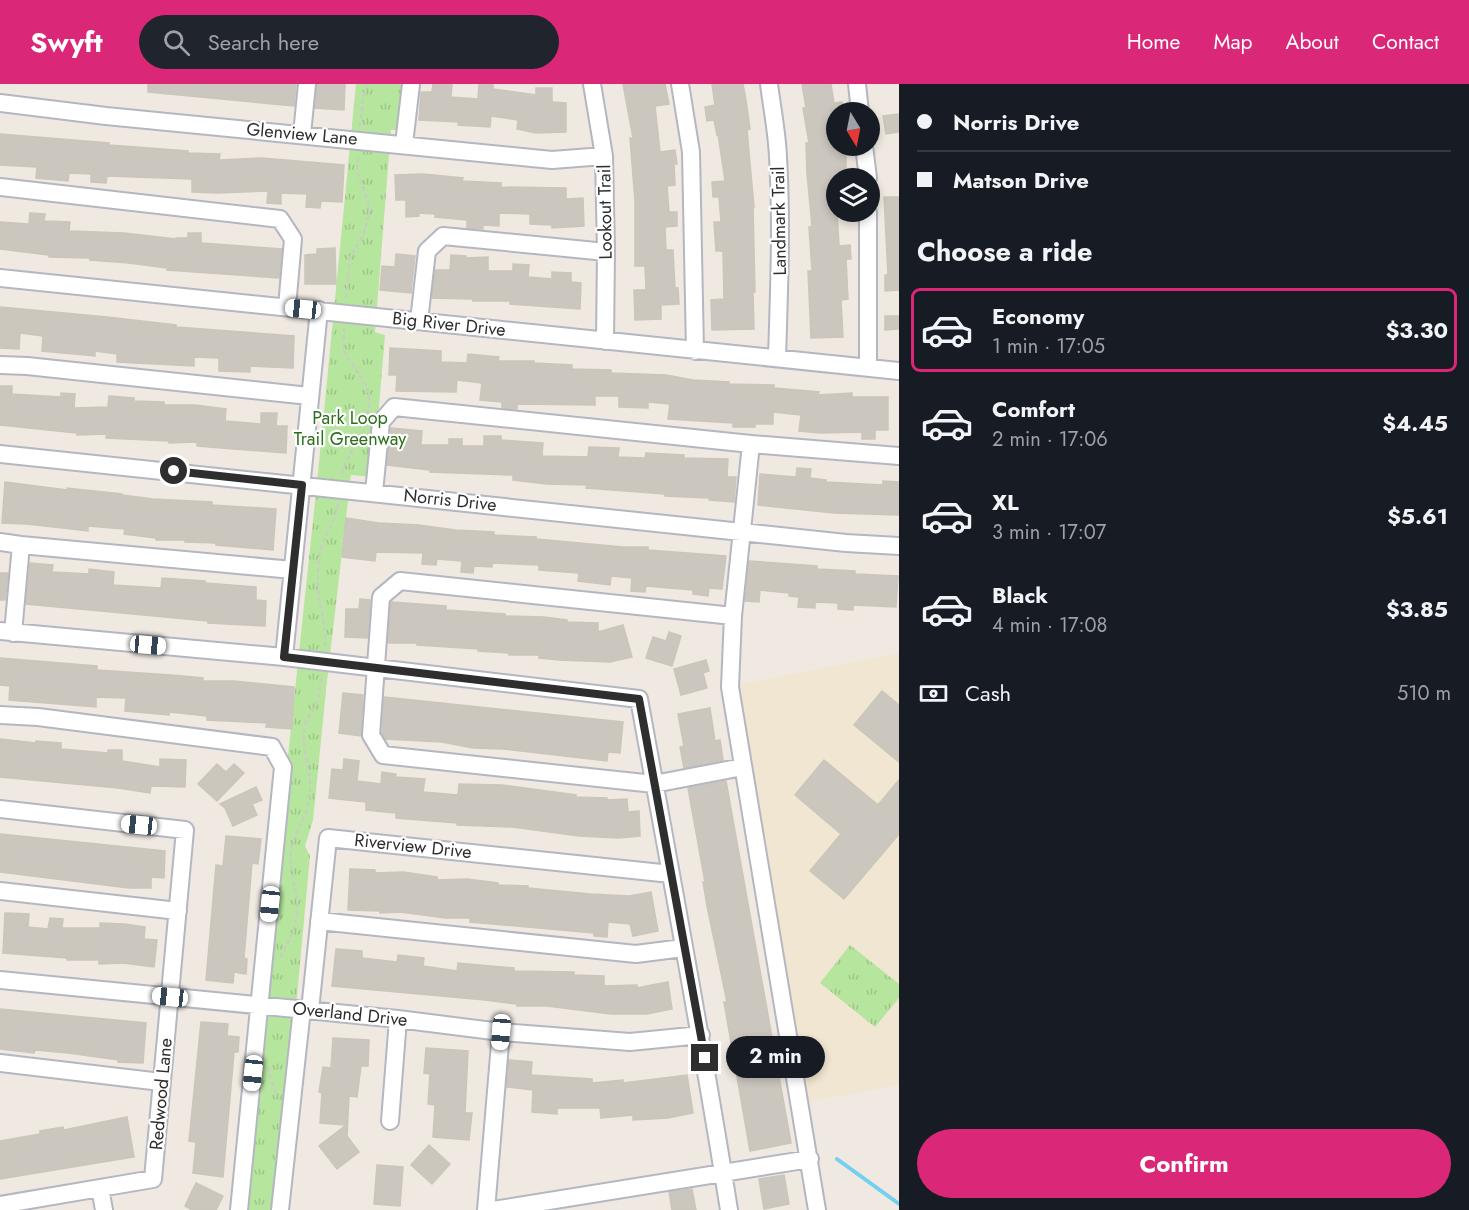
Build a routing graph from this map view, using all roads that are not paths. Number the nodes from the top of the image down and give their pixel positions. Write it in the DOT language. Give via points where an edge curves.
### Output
graph roads {
  1 [pos="307,84"];
  2 [pos="411,84"];
  3 [pos="592,84"];
  4 [pos="680,84"];
  5 [pos="769,84"];
  6 [pos="857,84"];
  7 [pos="859,102"];
  8 [pos="0,103"];
  9 [pos="302,134"];
  10 [pos="404,144"];
  11 [pos="604,156"];
  12 [pos="0,188"];
  13 [pos="868,222"];
  14 [pos="606,252"];
  15 [pos="0,278"];
  16 [pos="287,307"];
  17 [pos="319,310"];
  18 [pos="419,321"];
  19 [pos="604,341"];
  20 [pos="695,351"];
  21 [pos="777,358"];
  22 [pos="0,365"];
  23 [pos="868,368"];
  24 [pos="899,371"];
  25 [pos="309,396"];
  26 [pos="750,444"];
  27 [pos="0,454"];
  28 [pos="899,456"];
  29 [pos="302,485"];
  30 [pos="374,492"];
  31 [pos="743,532"];
  32 [pos="0,542"];
  33 [pos="21,545"];
  34 [pos="899,546"];
  35 [pos="293,570"];
  36 [pos="733,616"];
  37 [pos="6,632"];
  38 [pos="284,657"];
  39 [pos="377,667"];
  40 [pos="0,715"];
  41 [pos="743,767"];
  42 [pos="654,784"];
  43 [pos="0,809"];
  44 [pos="671,874"];
  45 [pos="0,891"];
  46 [pos="178,910"];
  47 [pos="319,921"];
  48 [pos="683,948"];
  49 [pos="0,980"];
  50 [pos="170,997"];
  51 [pos="261,1005"];
  52 [pos="306,1010"];
  53 [pos="398,1019"];
  54 [pos="501,1032"];
  55 [pos="701,1035"];
  56 [pos="0,1063"];
  57 [pos="161,1082"];
  58 [pos="390,1121"];
  59 [pos="810,1159"];
  60 [pos="724,1174"];
  61 [pos="100,1188"];
  62 [pos="0,1205"];
  63 [pos="104,1210"];
  64 [pos="239,1210"];
  65 [pos="280,1210"];
  66 [pos="486,1210"];
  67 [pos="494,1210"];
  68 [pos="729,1210"];
  69 [pos="818,1210"];
  1 -- 9 [label="street"];
  2 -- 10 [label="street"];
  3 -- 11 [label="street, Lookout Trail"];
  4 -- 20 [label="street" via="691,152"];
  5 -- 21 [label="street, Landmark Trail" via="780,194"];
  6 -- 7 [label="street"];
  8 -- 9 [label="street, Glenview Lane"];
  9 -- 10 [label="street, Glenview Lane"];
  10 -- 11 [label="street, Glenview Lane" via="552,160"];
  11 -- 14 [label="street, Lookout Trail"];
  12 -- 16 [label="street" via="280,219 293,239"];
  13 -- 23 [label="street"];
  14 -- 18 [label="street" via="443,236 427,251"];
  14 -- 19 [label="street, Lookout Trail"];
  15 -- 16 [label="street, Big River Drive"];
  16 -- 17 [label="street, Big River Drive"];
  17 -- 18 [label="street, Big River Drive"];
  17 -- 25 [label="street"];
  18 -- 19 [label="street, Big River Drive"];
  19 -- 20 [label="street, Big River Drive"];
  20 -- 21 [label="street, Big River Drive"];
  21 -- 23 [label="street, Big River Drive"];
  22 -- 25 [label="street"];
  23 -- 24 [label="street, Big River Drive"];
  25 -- 29 [label="street"];
  26 -- 28 [label="street"];
  26 -- 30 [label="street" via="394,407 381,422"];
  26 -- 31 [label="street"];
  27 -- 29 [label="street, Norris Drive"];
  29 -- 30 [label="street, Norris Drive"];
  29 -- 35 [label="street"];
  30 -- 31 [label="street, Norris Drive"];
  31 -- 34 [label="street, Norris Drive"];
  31 -- 36 [label="street"];
  32 -- 33 [label="street"];
  33 -- 35 [label="street"];
  33 -- 37 [label="street"];
  35 -- 38 [label="street"];
  36 -- 39 [label="street" via="400,581 381,597"];
  36 -- 41 [label="street" via="730,687"];
  37 -- 38 [label="street"];
  38 -- 39 [label="street"];
  39 -- 42 [label="street" via="639,699"];
  39 -- 42 [label="street" via="371,735 383,756"];
  40 -- 51 [label="street" via="272,747 283,767"];
  41 -- 42 [label="street"];
  41 -- 59 [label="street"];
  42 -- 44 [label="street"];
  43 -- 46 [label="street, Redwood Lane" via="185,830"];
  44 -- 47 [label="street, Riverview Drive" via="328,837"];
  44 -- 48 [label="street"];
  45 -- 46 [label="street"];
  46 -- 50 [label="street, Redwood Lane"];
  47 -- 48 [label="street" via="636,954"];
  47 -- 52 [label="street, Riverview Drive"];
  48 -- 55 [label="street"];
  49 -- 50 [label="street, Overland Drive"];
  50 -- 51 [label="street, Overland Drive"];
  50 -- 57 [label="street, Redwood Lane"];
  51 -- 52 [label="street, Overland Drive"];
  51 -- 64 [label="street"];
  52 -- 53 [label="street, Overland Drive"];
  52 -- 65 [label="street, Riverview Drive"];
  53 -- 54 [label="street, Overland Drive"];
  53 -- 58 [label="street"];
  54 -- 55 [label="street, Overland Drive" via="630,1042"];
  54 -- 66 [label="street"];
  55 -- 60 [label="street"];
  56 -- 57 [label="street"];
  57 -- 61 [label="street, Redwood Lane" via="153,1179"];
  59 -- 60 [label="street"];
  59 -- 69 [label="street"];
  60 -- 67 [label="street"];
  60 -- 68 [label="street"];
  61 -- 62 [label="street"];
  61 -- 63 [label="street"];
}
